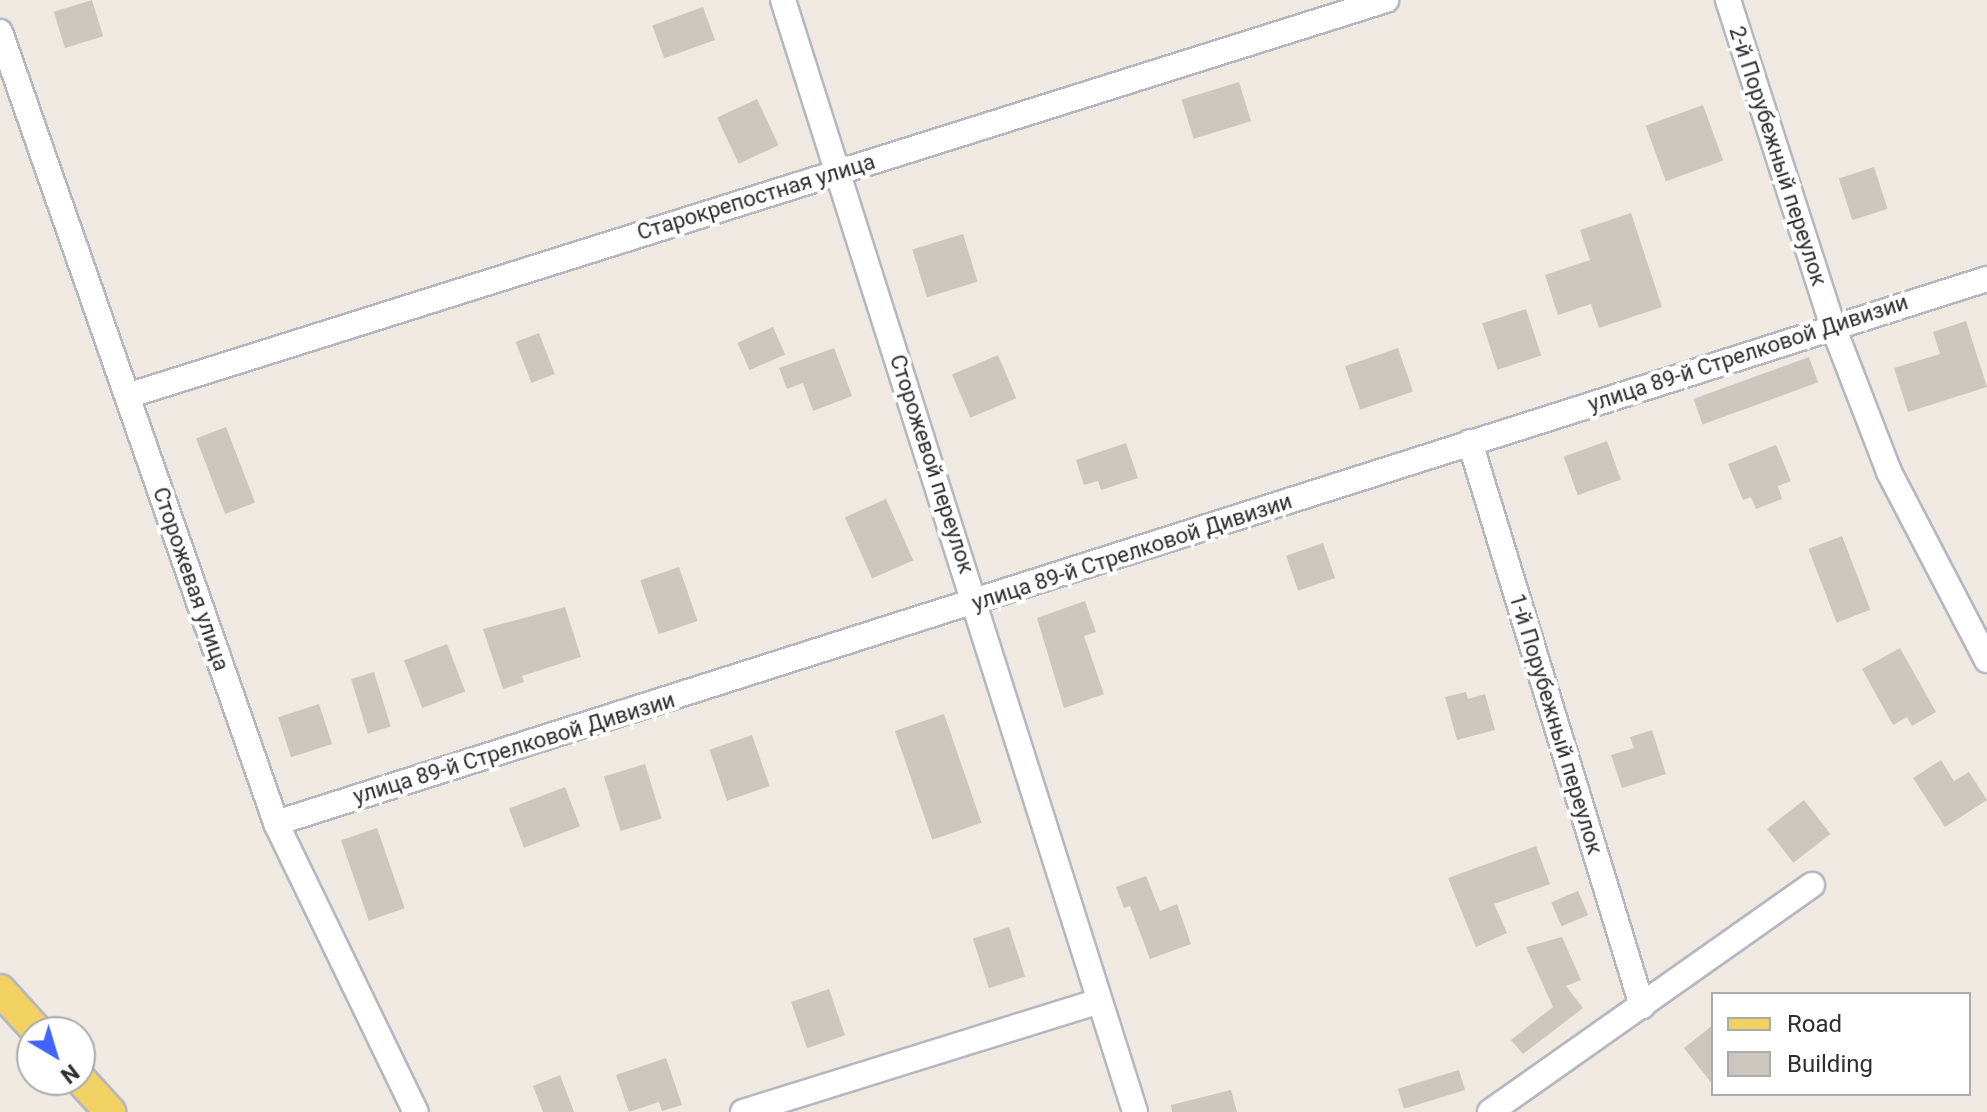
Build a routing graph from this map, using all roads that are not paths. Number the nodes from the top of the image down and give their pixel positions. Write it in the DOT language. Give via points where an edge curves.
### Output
graph roads {
  1 [pos="783,0"];
  2 [pos="1386,0"];
  3 [pos="1728,0"];
  4 [pos="0,32"];
  5 [pos="838,171"];
  6 [pos="1987,279"];
  7 [pos="1832,324"];
  8 [pos="127,396"];
  9 [pos="1470,442"];
  10 [pos="976,603"];
  11 [pos="1987,660"];
  12 [pos="276,823"];
  13 [pos="1812,885"];
  14 [pos="0,990"];
  15 [pos="1097,1002"];
  16 [pos="1642,1006"];
  17 [pos="24,1016"];
  18 [pos="95,1096"];
  19 [pos="110,1112"];
  20 [pos="416,1112"];
  21 [pos="743,1112"];
  22 [pos="1135,1112"];
  23 [pos="1490,1112"];
  1 -- 5 [label="street, Сторожевой переулок"];
  2 -- 5 [label="street, Старокрепостная улица"];
  3 -- 7 [label="street, 2-й Порубежный переулок"];
  4 -- 8 [label="street, Сторожевая улица"];
  5 -- 8 [label="street, Старокрепостная улица"];
  5 -- 10 [label="street, Сторожевой переулок"];
  6 -- 7 [label="street, улица 89-й Стрелковой Дивизии"];
  7 -- 9 [label="street, улица 89-й Стрелковой Дивизии"];
  7 -- 11 [label="street, 2-й Порубежный переулок" via="1889,472"];
  8 -- 12 [label="street, Сторожевая улица"];
  9 -- 10 [label="street, улица 89-й Стрелковой Дивизии"];
  9 -- 16 [label="street, 1-й Порубежный переулок"];
  10 -- 12 [label="street, улица 89-й Стрелковой Дивизии"];
  10 -- 15 [label="street, Сторожевой переулок"];
  12 -- 20 [label="street, Сторожевая улица"];
  13 -- 16 [label="street"];
  14 -- 17 [label="main road"];
  15 -- 21 [label="street"];
  15 -- 22 [label="street, Сторожевой переулок"];
  16 -- 23 [label="street"];
  18 -- 19 [label="main road"];
}
